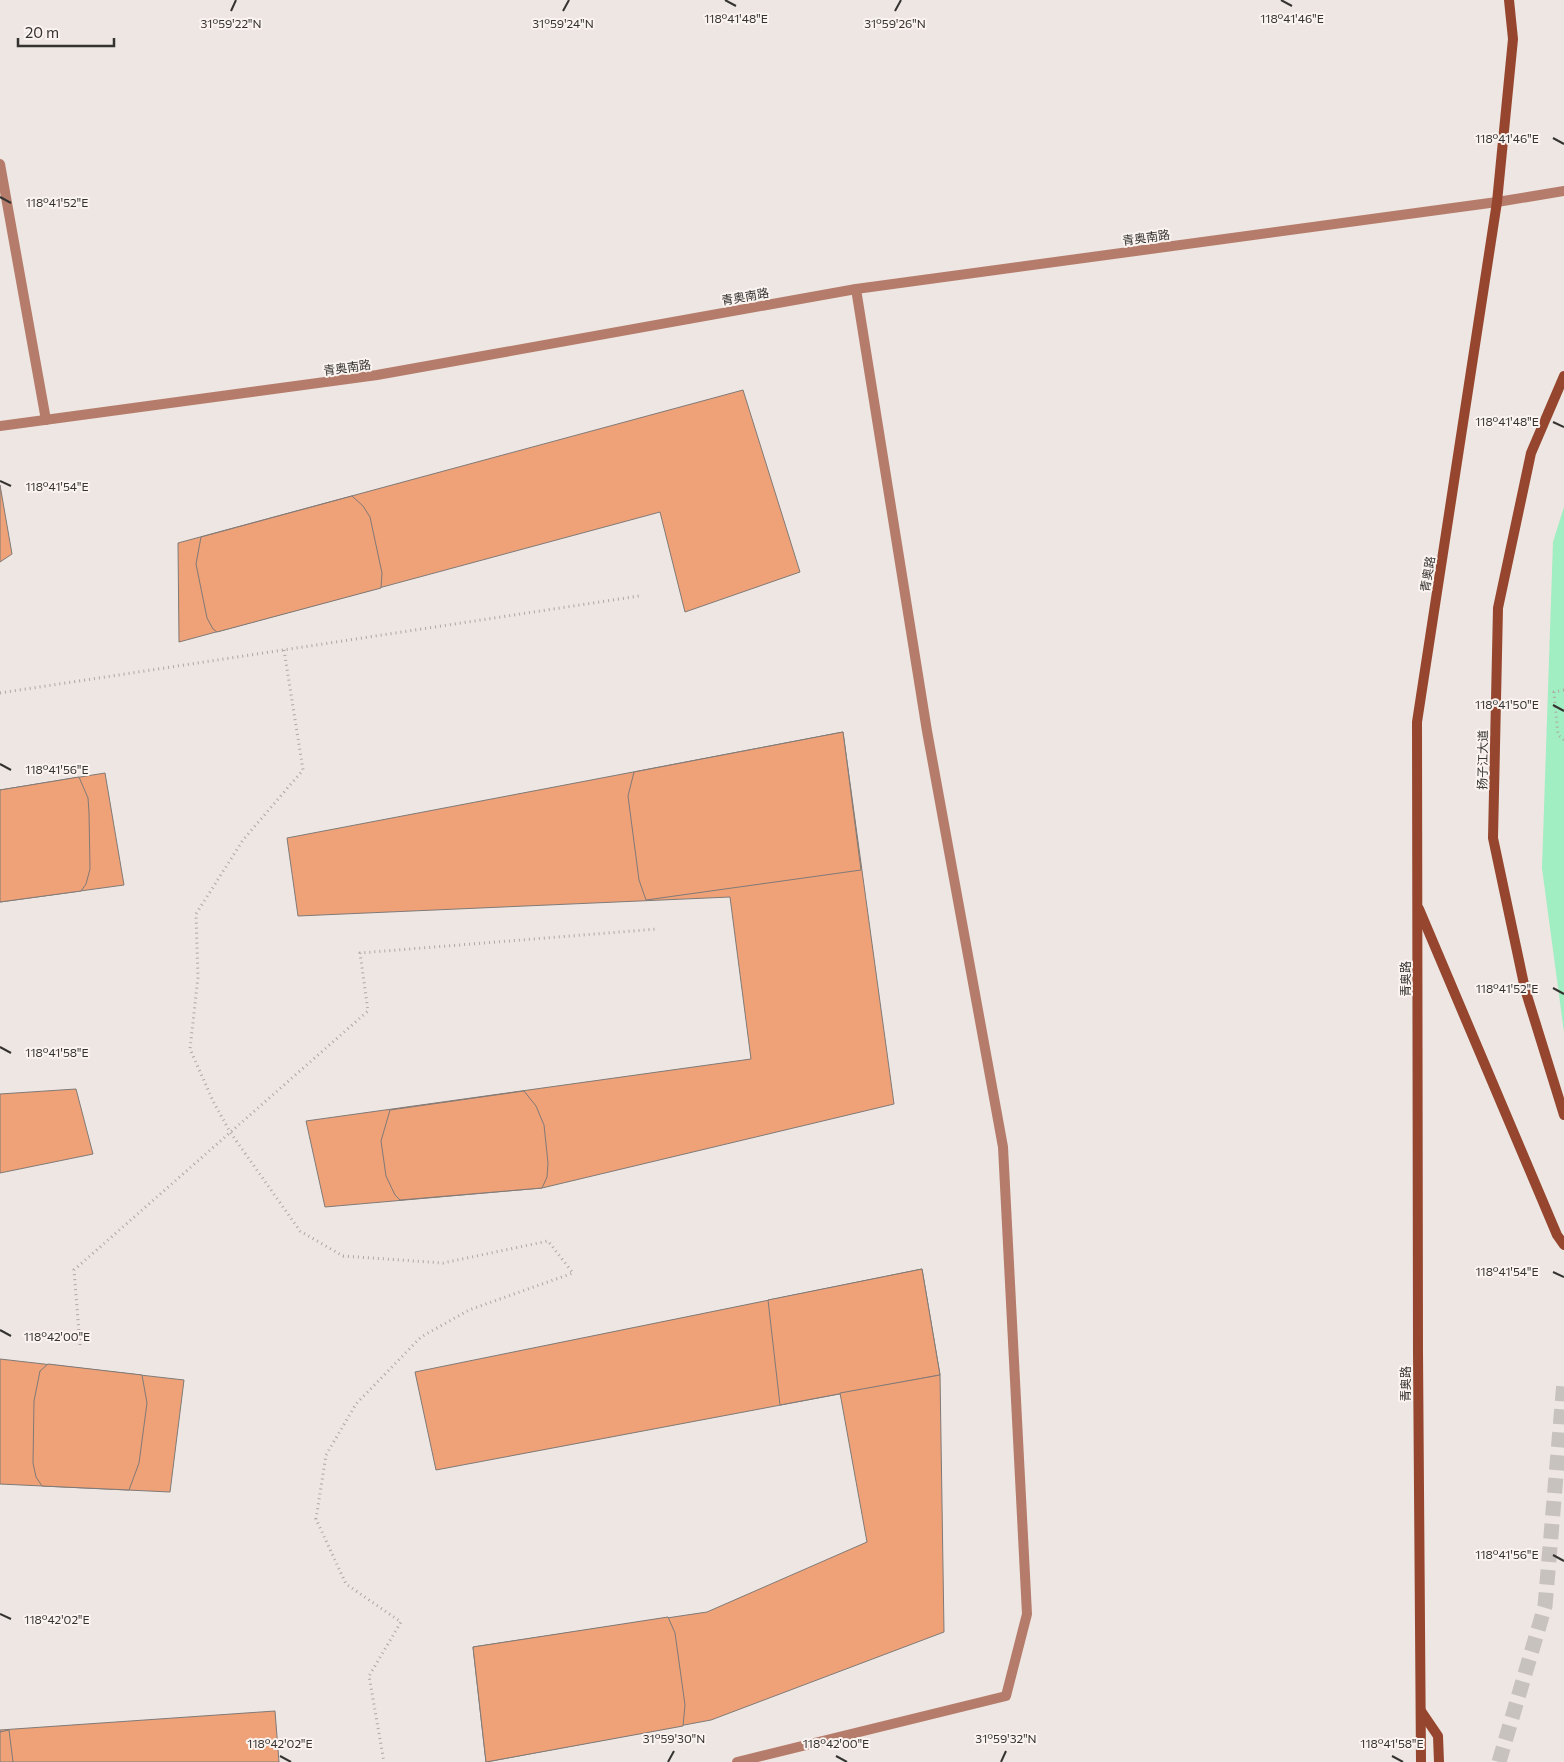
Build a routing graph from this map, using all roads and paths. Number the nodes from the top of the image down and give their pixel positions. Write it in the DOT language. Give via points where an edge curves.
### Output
graph roads {
  1 [pos="1509,0"];
  2 [pos="0,164"];
  3 [pos="1564,191"];
  4 [pos="1497,202"];
  5 [pos="856,289"];
  6 [pos="1564,376"];
  7 [pos="46,420"];
  8 [pos="0,426"];
  9 [pos="639,596"];
  10 [pos="284,650"];
  11 [pos="1564,690"];
  12 [pos="0,693"];
  13 [pos="1564,740"];
  14 [pos="1417,903"];
  15 [pos="657,929"];
  16 [pos="1564,1115"];
  17 [pos="230,1132"];
  18 [pos="1564,1245"];
  19 [pos="80,1345"];
  20 [pos="1421,1710"];
  21 [pos="384,1762"];
  22 [pos="737,1762"];
  23 [pos="1421,1762"];
  24 [pos="1439,1762"];
  1 -- 4 [label="street, 青奥路" via="1513,39"];
  2 -- 7 [label="street"];
  3 -- 4 [label="street, 青奥南路"];
  4 -- 5 [label="street, 青奥南路"];
  4 -- 14 [label="street, 青奥路" via="1417,722"];
  5 -- 7 [label="street, 青奥南路" via="377,375"];
  5 -- 22 [label="street" via="927,731 1003,1148 1027,1614 1006,1696"];
  6 -- 16 [label="street, 扬子江大道" via="1531,453 1498,608 1492,838 1525,989"];
  7 -- 8 [label="street, 青奥南路"];
  9 -- 10 [label="path"];
  10 -- 12 [label="path"];
  10 -- 17 [label="path" via="303,770 243,840 196,914 198,977 190,1049"];
  11 -- 13 [label="path" via="1554,692 1558,735"];
  14 -- 18 [label="street"];
  14 -- 20 [label="street, 青奥路"];
  15 -- 17 [label="path" via="360,953 368,1011"];
  17 -- 19 [label="path" via="74,1270"];
  17 -- 21 [label="path" via="300,1231 343,1256 443,1263 548,1241 573,1273 469,1310 421,1337 356,1404 326,1455 316,1518 320,1527 346,1584 401,1622 369,1676"];
  20 -- 23 [label="street, 青奥路"];
  20 -- 24 [label="street" via="1438,1736"];
}
